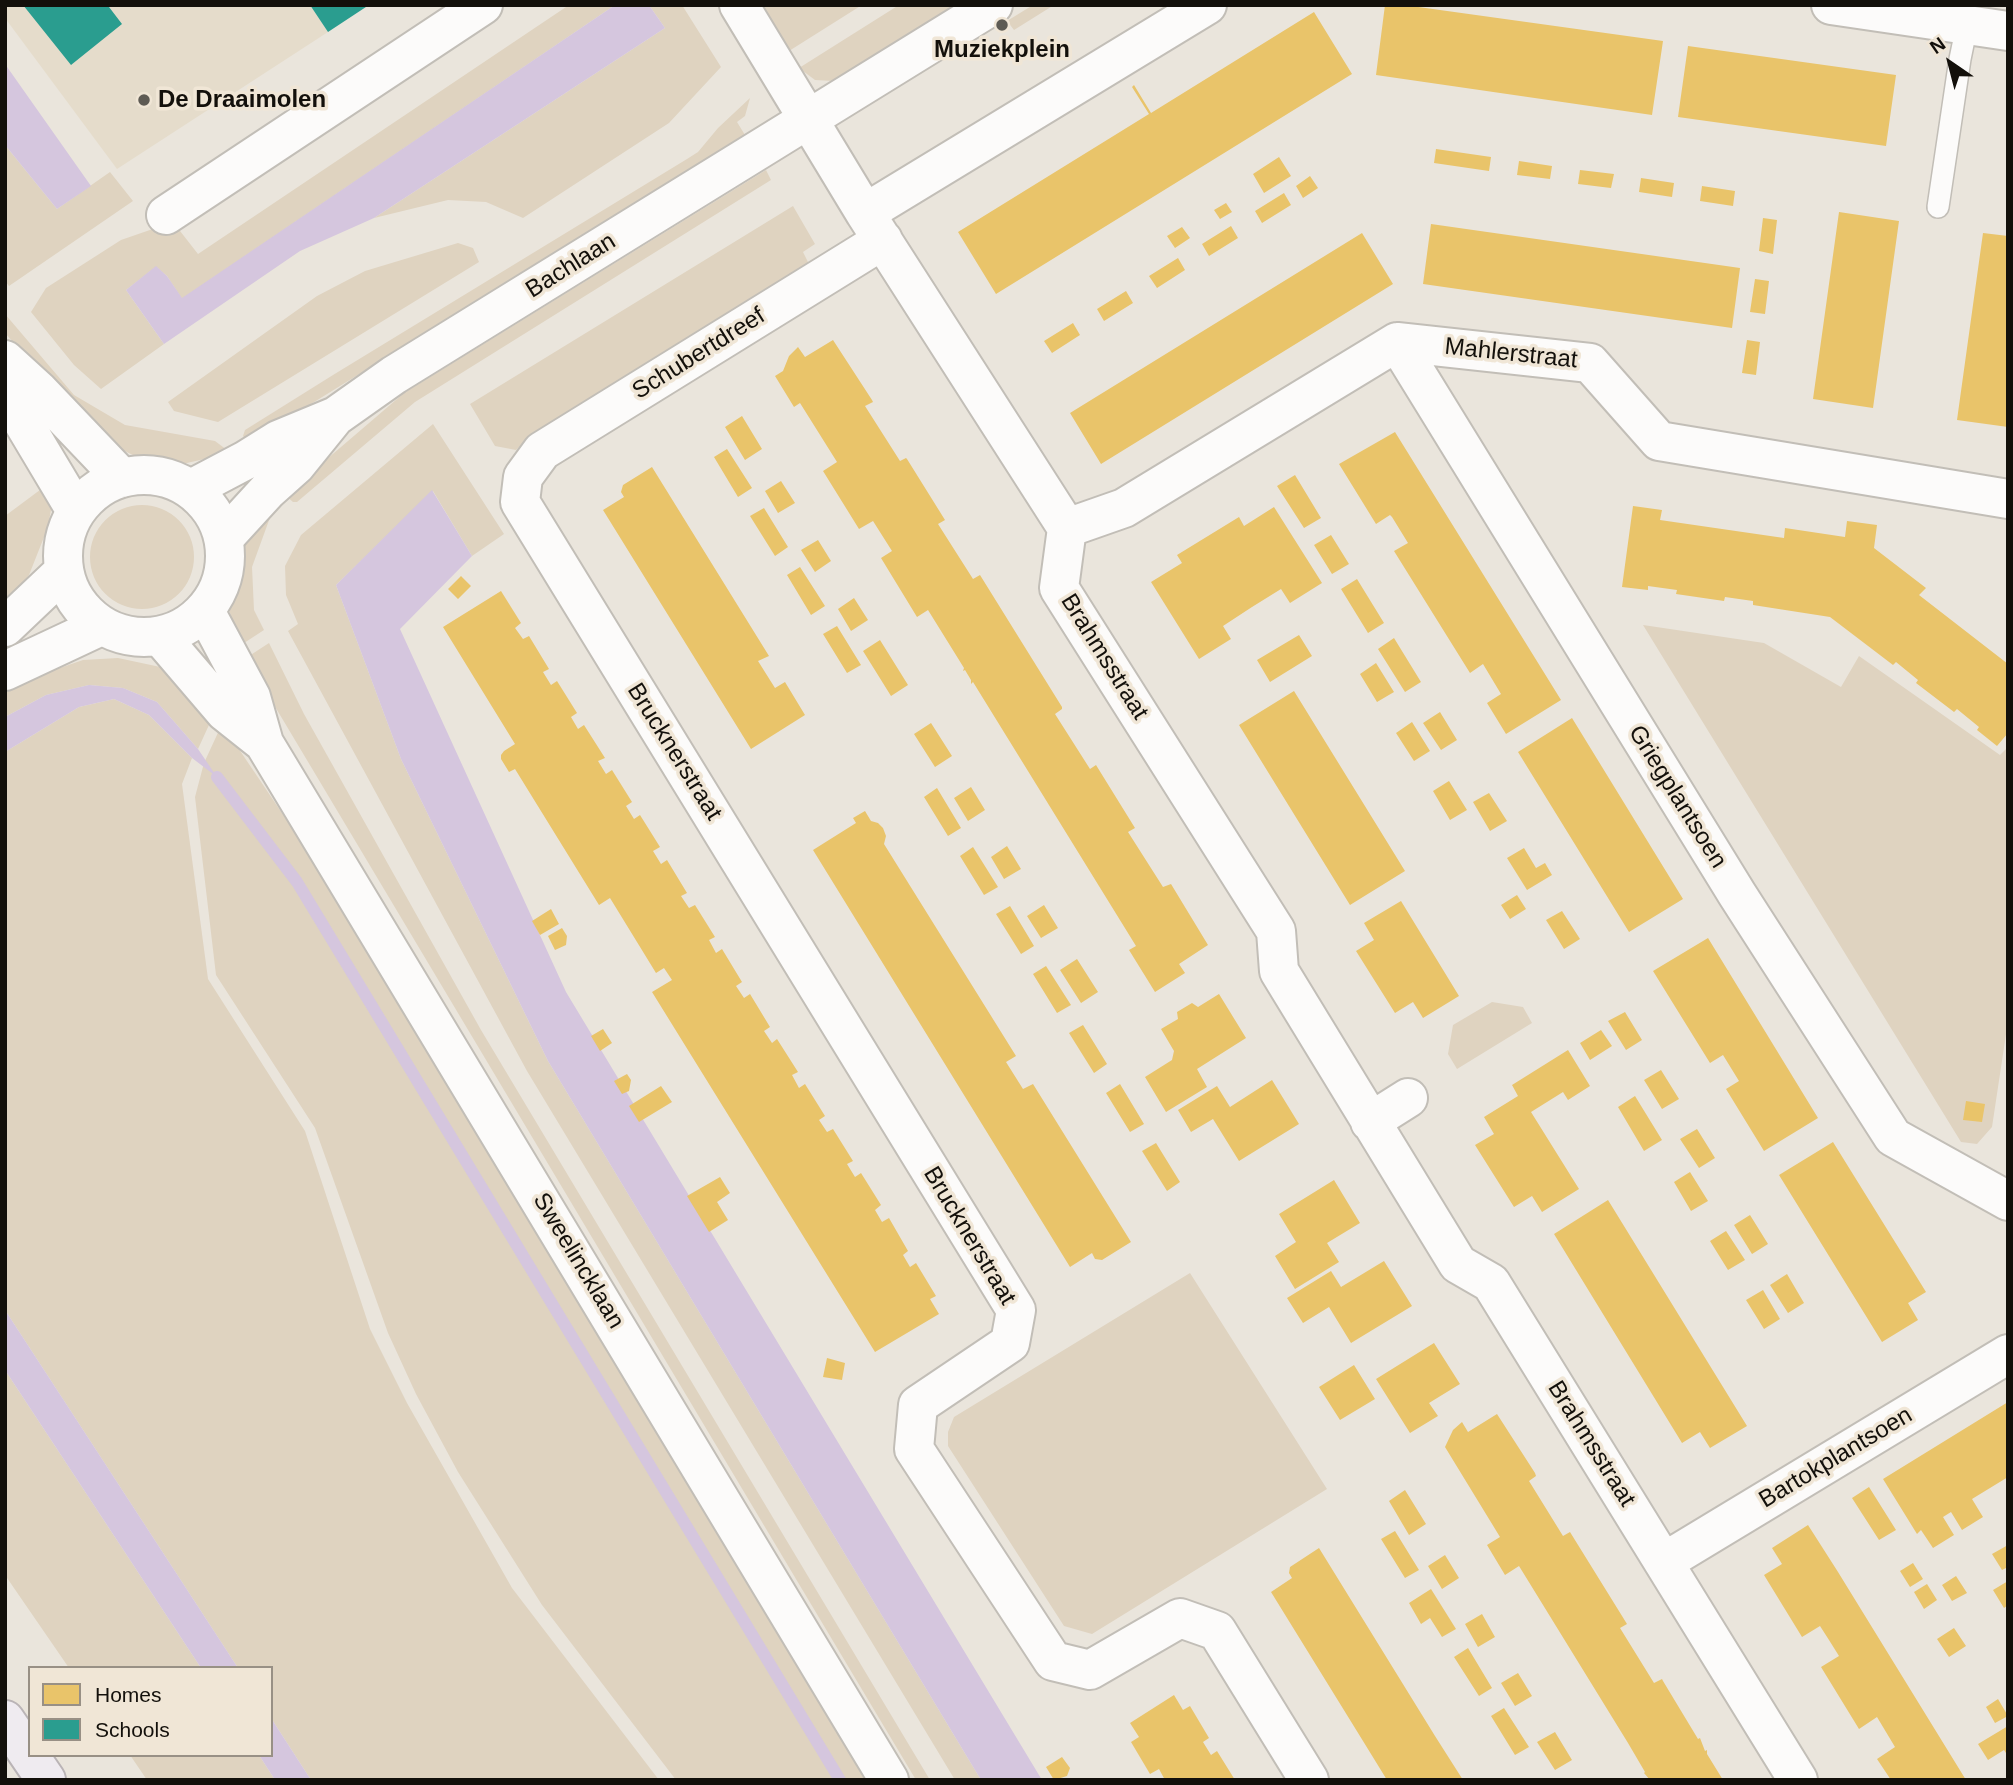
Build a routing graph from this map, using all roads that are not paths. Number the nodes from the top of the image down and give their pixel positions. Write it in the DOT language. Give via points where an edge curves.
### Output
graph roads {
  1 [pos="483,5"];
  2 [pos="739,5"];
  3 [pos="993,5"];
  4 [pos="1207,5"];
  5 [pos="1831,5"];
  6 [pos="1967,25"];
  7 [pos="2008,31"];
  8 [pos="808,121"];
  9 [pos="1938,207"];
  10 [pos="166,215"];
  11 [pos="874,226"];
  12 [pos="1397,342"];
  13 [pos="5,360"];
  14 [pos="5,392"];
  15 [pos="336,415"];
  16 [pos="523,477"];
  17 [pos="122,478"];
  18 [pos="191,489"];
  19 [pos="2008,499"];
  20 [pos="76,511"];
  21 [pos="1067,528"];
  22 [pos="224,538"];
  23 [pos="64,571"];
  24 [pos="205,611"];
  25 [pos="101,626"];
  26 [pos="5,627"];
  27 [pos="160,636"];
  28 [pos="5,671"];
  29 [pos="264,743"];
  30 [pos="1408,1098"];
  31 [pos="1370,1122"];
  32 [pos="2008,1201"];
  33 [pos="2008,1354"];
  34 [pos="1664,1562"];
  35 [pos="5,1720"];
  36 [pos="28,1754"];
  37 [pos="30,1757"];
  38 [pos="46,1780"];
  39 [pos="890,1780"];
  40 [pos="1309,1780"];
  41 [pos="1798,1780"];
  1 -- 10 [label="street"];
  2 -- 8 [label="street"];
  3 -- 8 [label="street, Bachlaan"];
  4 -- 11 [label="street, Schubertdreef"];
  5 -- 6 [label="street"];
  6 -- 7 [label="street"];
  6 -- 9 [label="lane"];
  8 -- 11 [label="street"];
  8 -- 15 [label="street, Bachlaan"];
  11 -- 16 [label="street, Schubertdreef" via="542,451"];
  11 -- 21 [label="street"];
  12 -- 19 [label="street, Mahlerstraat" via="1590,363 1659,441"];
  12 -- 21 [label="street" via="1124,508"];
  12 -- 32 [label="street, Griegplantsoen" via="1737,894 1893,1137"];
  13 -- 17 [label="street"];
  14 -- 20 [label="street"];
  15 -- 18 [label="street, Bachlaan" via="278,440"];
  15 -- 22 [label="street, Bachlaan" via="296,465"];
  16 -- 40 [label="street, Brucknerstraat" via="520,502 1016,1310 1010,1343 918,1405 914,1449 1053,1661 1090,1670 1180,1618 1217,1631"];
  17 -- 18 [label="street" via="165,477"];
  17 -- 20 [label="street" via="96,490"];
  18 -- 22 [label="street" via="212,510"];
  20 -- 23 [label="street" via="64,540"];
  21 -- 31 [label="street, Brahmsstraat" via="1059,588 1276,931 1279,971"];
  22 -- 24 [label="street" via="225,569"];
  23 -- 25 [label="street" via="77,602"];
  23 -- 26 [label="street"];
  24 -- 27 [label="street" via="177,631"];
  24 -- 29 [label="street, Sweelincklaan" via="251,697"];
  25 -- 27 [label="street" via="129,636"];
  25 -- 28 [label="street"];
  27 -- 29 [label="street, Sweelincklaan" via="225,712"];
  29 -- 39 [label="street, Sweelincklaan"];
  30 -- 31 [label="street"];
  31 -- 34 [label="street, Brahmsstraat" via="1458,1264 1491,1283"];
  33 -- 34 [label="street, Bartokplantsoen"];
  34 -- 41 [label="street, Brahmsstraat"];
  35 -- 36 [label="highway"];
  37 -- 38 [label="highway"];
}
